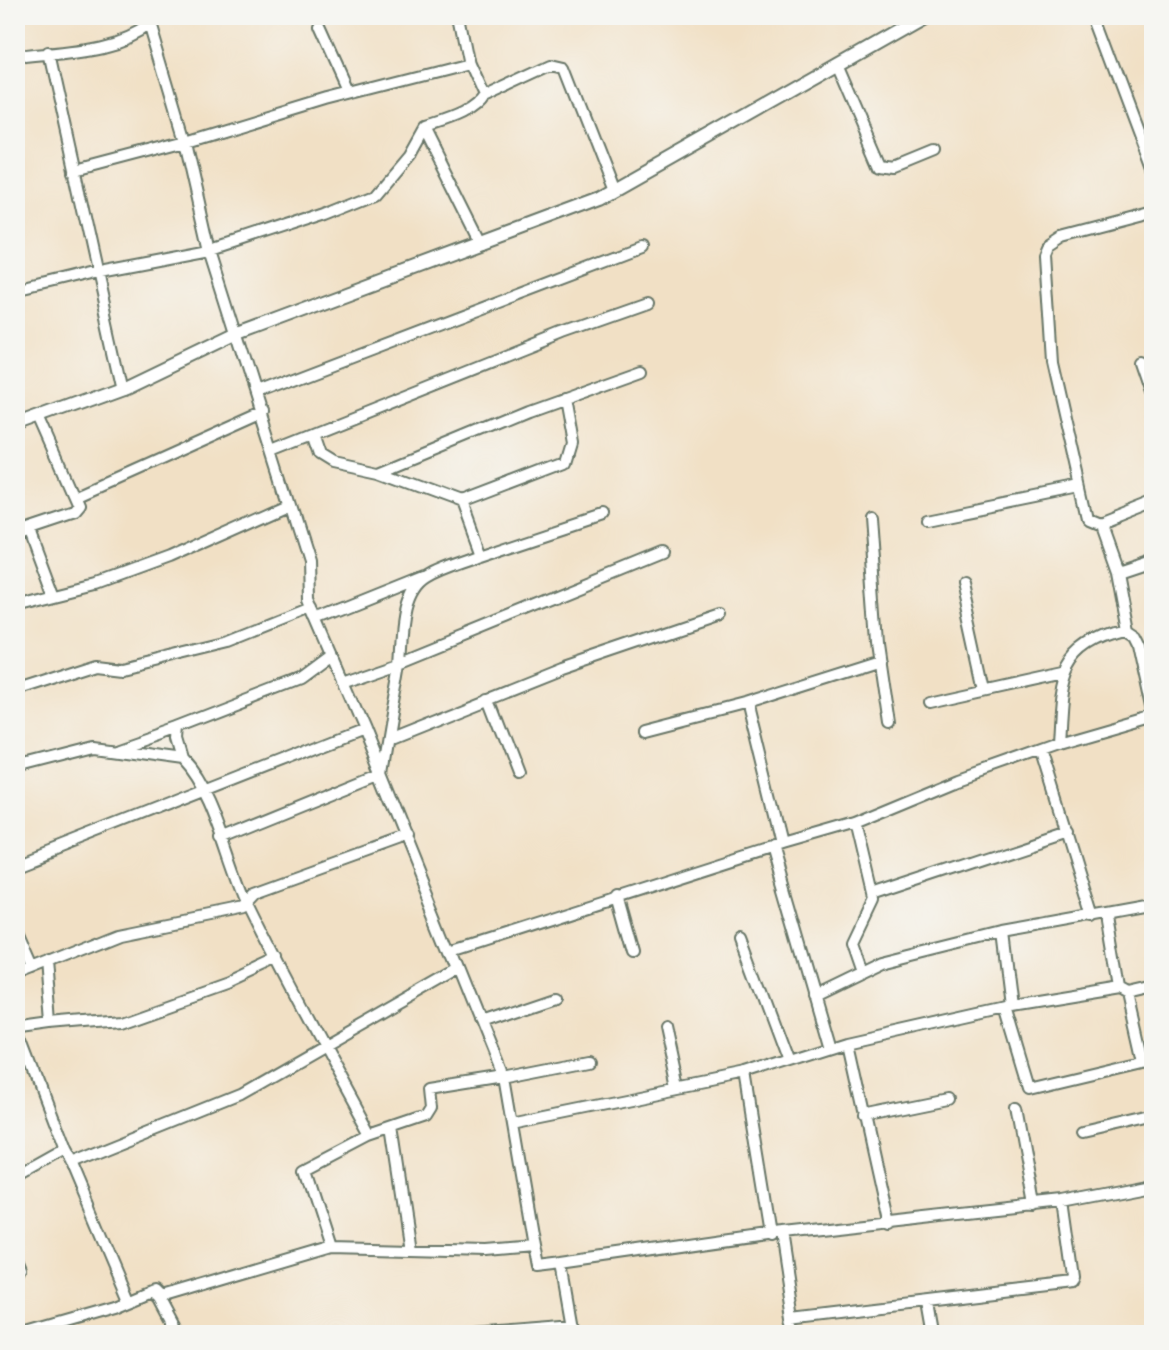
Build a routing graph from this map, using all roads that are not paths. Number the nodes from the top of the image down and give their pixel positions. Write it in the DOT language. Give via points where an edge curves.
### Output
graph roads {
  1 [pos="169,12"];
  2 [pos="457,12"];
  3 [pos="929,12"];
  4 [pos="1093,12"];
  5 [pos="150,23"];
  6 [pos="321,30"];
  7 [pos="49,50"];
  8 [pos="12,56"];
  9 [pos="467,62"];
  10 [pos="838,64"];
  11 [pos="349,92"];
  12 [pos="482,95"];
  13 [pos="423,128"];
  14 [pos="186,141"];
  15 [pos="932,151"];
  16 [pos="76,170"];
  17 [pos="1156,180"];
  18 [pos="613,191"];
  19 [pos="1156,211"];
  20 [pos="481,244"];
  21 [pos="640,248"];
  22 [pos="210,250"];
  23 [pos="99,272"];
  24 [pos="12,298"];
  25 [pos="646,306"];
  26 [pos="235,335"];
  27 [pos="1143,362"];
  28 [pos="643,370"];
  29 [pos="124,388"];
  30 [pos="256,394"];
  31 [pos="561,399"];
  32 [pos="1156,400"];
  33 [pos="262,413"];
  34 [pos="43,421"];
  35 [pos="12,430"];
  36 [pos="314,434"];
  37 [pos="274,450"];
  38 [pos="380,472"];
  39 [pos="1078,488"];
  40 [pos="78,496"];
  41 [pos="461,502"];
  42 [pos="1156,502"];
  43 [pos="289,503"];
  44 [pos="602,513"];
  45 [pos="869,517"];
  46 [pos="925,519"];
  47 [pos="1098,525"];
  48 [pos="29,526"];
  49 [pos="12,532"];
  50 [pos="662,553"];
  51 [pos="480,554"];
  52 [pos="1156,556"];
  53 [pos="1114,570"];
  54 [pos="424,576"];
  55 [pos="962,583"];
  56 [pos="54,594"];
  57 [pos="12,604"];
  58 [pos="314,614"];
  59 [pos="720,616"];
  60 [pos="1125,630"];
  61 [pos="332,656"];
  62 [pos="400,660"];
  63 [pos="880,660"];
  64 [pos="1065,671"];
  65 [pos="342,680"];
  66 [pos="986,688"];
  67 [pos="12,692"];
  68 [pos="487,699"];
  69 [pos="928,700"];
  70 [pos="745,702"];
  71 [pos="1156,717"];
  72 [pos="890,724"];
  73 [pos="177,727"];
  74 [pos="363,728"];
  75 [pos="645,729"];
  76 [pos="388,739"];
  77 [pos="1058,746"];
  78 [pos="116,748"];
  79 [pos="1041,752"];
  80 [pos="182,759"];
  81 [pos="12,768"];
  82 [pos="382,773"];
  83 [pos="517,777"];
  84 [pos="203,791"];
  85 [pos="853,825"];
  86 [pos="1066,830"];
  87 [pos="408,837"];
  88 [pos="222,838"];
  89 [pos="776,847"];
  90 [pos="12,866"];
  91 [pos="870,895"];
  92 [pos="616,897"];
  93 [pos="247,902"];
  94 [pos="1156,904"];
  95 [pos="1109,916"];
  96 [pos="1092,918"];
  97 [pos="12,926"];
  98 [pos="1002,932"];
  99 [pos="744,938"];
  100 [pos="453,951"];
  101 [pos="632,954"];
  102 [pos="48,960"];
  103 [pos="277,960"];
  104 [pos="30,968"];
  105 [pos="460,968"];
  106 [pos="861,972"];
  107 [pos="12,976"];
  108 [pos="1156,987"];
  109 [pos="1126,990"];
  110 [pos="814,995"];
  111 [pos="555,996"];
  112 [pos="1009,1007"];
  113 [pos="481,1021"];
  114 [pos="53,1027"];
  115 [pos="663,1028"];
  116 [pos="15,1033"];
  117 [pos="847,1043"];
  118 [pos="322,1047"];
  119 [pos="830,1048"];
  120 [pos="1151,1058"];
  121 [pos="590,1060"];
  122 [pos="790,1061"];
  123 [pos="743,1076"];
  124 [pos="504,1077"];
  125 [pos="676,1089"];
  126 [pos="945,1099"];
  127 [pos="1016,1108"];
  128 [pos="862,1116"];
  129 [pos="1156,1118"];
  130 [pos="512,1123"];
  131 [pos="392,1129"];
  132 [pos="1082,1135"];
  133 [pos="370,1136"];
  134 [pos="62,1150"];
  135 [pos="69,1163"];
  136 [pos="12,1178"];
  137 [pos="1156,1184"];
  138 [pos="1064,1202"];
  139 [pos="1034,1206"];
  140 [pos="887,1223"];
  141 [pos="774,1234"];
  142 [pos="12,1243"];
  143 [pos="332,1246"];
  144 [pos="533,1246"];
  145 [pos="410,1248"];
  146 [pos="562,1264"];
  147 [pos="24,1268"];
  148 [pos="159,1297"];
  149 [pos="127,1300"];
  150 [pos="926,1304"];
  151 [pos="792,1318"];
  152 [pos="574,1331"];
  153 [pos="18,1338"];
  154 [pos="181,1338"];
  155 [pos="408,1338"];
  156 [pos="798,1338"];
  157 [pos="934,1338"];
  1 -- 5 [label="street"];
  2 -- 9 [label="street"];
  3 -- 10 [label="street"];
  4 -- 17 [label="street"];
  5 -- 7 [label="street" via="108,44"];
  5 -- 14 [label="street"];
  6 -- 11 [label="street"];
  7 -- 8 [label="street"];
  7 -- 16 [label="street"];
  9 -- 11 [label="street"];
  9 -- 12 [label="street"];
  10 -- 15 [label="street" via="882,165"];
  10 -- 18 [label="street"];
  11 -- 14 [label="street"];
  12 -- 13 [label="street" via="455,117"];
  12 -- 18 [label="street" via="551,63 564,66"];
  13 -- 20 [label="street"];
  13 -- 22 [label="street" via="376,194"];
  14 -- 16 [label="street"];
  14 -- 22 [label="street"];
  16 -- 23 [label="street"];
  18 -- 20 [label="street"];
  19 -- 39 [label="street" via="1060,236 1044,253 1050,362"];
  20 -- 26 [label="street"];
  21 -- 30 [label="street"];
  22 -- 23 [label="street"];
  22 -- 26 [label="street"];
  23 -- 24 [label="street"];
  23 -- 29 [label="street"];
  25 -- 36 [label="street"];
  26 -- 29 [label="street"];
  26 -- 30 [label="street"];
  27 -- 32 [label="street"];
  28 -- 31 [label="street"];
  29 -- 34 [label="street"];
  30 -- 33 [label="street"];
  31 -- 38 [label="street"];
  31 -- 41 [label="street" via="568,443 563,464"];
  33 -- 37 [label="street"];
  33 -- 40 [label="street"];
  34 -- 35 [label="street"];
  34 -- 40 [label="street"];
  36 -- 37 [label="street"];
  36 -- 38 [label="street" via="321,454 334,462"];
  37 -- 43 [label="street"];
  38 -- 41 [label="street"];
  39 -- 46 [label="street"];
  39 -- 47 [label="street" via="1088,523"];
  40 -- 48 [label="street" via="78,510"];
  41 -- 51 [label="street"];
  42 -- 47 [label="street"];
  43 -- 56 [label="street" via="166,558"];
  43 -- 58 [label="street" via="308,558"];
  44 -- 51 [label="street"];
  45 -- 63 [label="street"];
  47 -- 53 [label="street"];
  48 -- 49 [label="street"];
  48 -- 56 [label="street"];
  50 -- 62 [label="street"];
  51 -- 54 [label="street"];
  52 -- 53 [label="street"];
  53 -- 60 [label="street"];
  54 -- 58 [label="street"];
  54 -- 62 [label="street" via="410,594"];
  55 -- 66 [label="street"];
  56 -- 57 [label="street"];
  58 -- 61 [label="street"];
  58 -- 67 [label="street" via="232,641 121,668 96,665"];
  59 -- 68 [label="street"];
  60 -- 64 [label="street" via="1086,644"];
  60 -- 71 [label="street" via="1139,644"];
  61 -- 65 [label="street"];
  61 -- 73 [label="street" via="301,680"];
  62 -- 65 [label="street"];
  62 -- 76 [label="street"];
  63 -- 70 [label="street"];
  63 -- 72 [label="street"];
  64 -- 66 [label="street"];
  64 -- 77 [label="street"];
  65 -- 74 [label="street"];
  66 -- 69 [label="street"];
  68 -- 76 [label="street"];
  68 -- 83 [label="street"];
  70 -- 75 [label="street"];
  70 -- 89 [label="street"];
  71 -- 77 [label="street"];
  73 -- 78 [label="street"];
  73 -- 80 [label="street"];
  74 -- 82 [label="street"];
  74 -- 84 [label="street"];
  76 -- 82 [label="street"];
  77 -- 79 [label="street"];
  78 -- 80 [label="street"];
  78 -- 81 [label="street" via="94,747"];
  79 -- 85 [label="street"];
  79 -- 86 [label="street"];
  80 -- 84 [label="street"];
  82 -- 87 [label="street"];
  82 -- 88 [label="street"];
  84 -- 88 [label="street"];
  84 -- 90 [label="street"];
  85 -- 89 [label="street"];
  85 -- 91 [label="street"];
  86 -- 91 [label="street"];
  86 -- 96 [label="street"];
  87 -- 93 [label="street" via="256,892"];
  87 -- 100 [label="street"];
  88 -- 93 [label="street"];
  89 -- 92 [label="street"];
  89 -- 110 [label="street"];
  91 -- 106 [label="street" via="851,943"];
  92 -- 100 [label="street"];
  92 -- 101 [label="street"];
  93 -- 102 [label="street" via="120,932"];
  93 -- 103 [label="street"];
  94 -- 95 [label="street"];
  95 -- 96 [label="street"];
  95 -- 109 [label="street"];
  96 -- 98 [label="street"];
  97 -- 104 [label="street"];
  98 -- 106 [label="street"];
  98 -- 112 [label="street"];
  99 -- 122 [label="street"];
  100 -- 105 [label="street"];
  102 -- 104 [label="street"];
  102 -- 114 [label="street"];
  103 -- 114 [label="street" via="122,1022"];
  103 -- 118 [label="street"];
  104 -- 107 [label="street"];
  105 -- 113 [label="street"];
  105 -- 118 [label="street"];
  106 -- 110 [label="street"];
  108 -- 109 [label="street"];
  109 -- 112 [label="street"];
  109 -- 120 [label="street"];
  110 -- 119 [label="street"];
  111 -- 113 [label="street"];
  112 -- 117 [label="street"];
  112 -- 120 [label="street" via="1030,1087"];
  113 -- 124 [label="street"];
  114 -- 116 [label="street"];
  115 -- 125 [label="street"];
  116 -- 134 [label="street"];
  117 -- 119 [label="street"];
  117 -- 128 [label="street"];
  118 -- 133 [label="street"];
  118 -- 135 [label="street" via="238,1096"];
  119 -- 122 [label="street"];
  121 -- 124 [label="street"];
  122 -- 123 [label="street"];
  123 -- 125 [label="street"];
  123 -- 141 [label="street"];
  124 -- 130 [label="street"];
  124 -- 131 [label="street" via="429,1089 426,1117"];
  125 -- 130 [label="street"];
  126 -- 128 [label="street"];
  127 -- 139 [label="street"];
  128 -- 140 [label="street"];
  129 -- 132 [label="street"];
  130 -- 144 [label="street"];
  131 -- 133 [label="street"];
  131 -- 145 [label="street"];
  133 -- 143 [label="street" via="307,1168"];
  134 -- 135 [label="street"];
  134 -- 136 [label="street"];
  135 -- 149 [label="street"];
  137 -- 138 [label="street"];
  138 -- 139 [label="street"];
  138 -- 150 [label="street" via="1072,1285"];
  139 -- 140 [label="street"];
  140 -- 141 [label="street"];
  141 -- 146 [label="street"];
  141 -- 151 [label="street"];
  142 -- 147 [label="street"];
  143 -- 145 [label="street"];
  143 -- 148 [label="street"];
  144 -- 145 [label="street"];
  144 -- 146 [label="street" via="536,1267"];
  146 -- 152 [label="street"];
  148 -- 149 [label="street" via="153,1291"];
  148 -- 154 [label="street"];
  149 -- 153 [label="street"];
  150 -- 151 [label="street"];
  150 -- 157 [label="street"];
  151 -- 156 [label="street"];
  152 -- 155 [label="street"];
}
